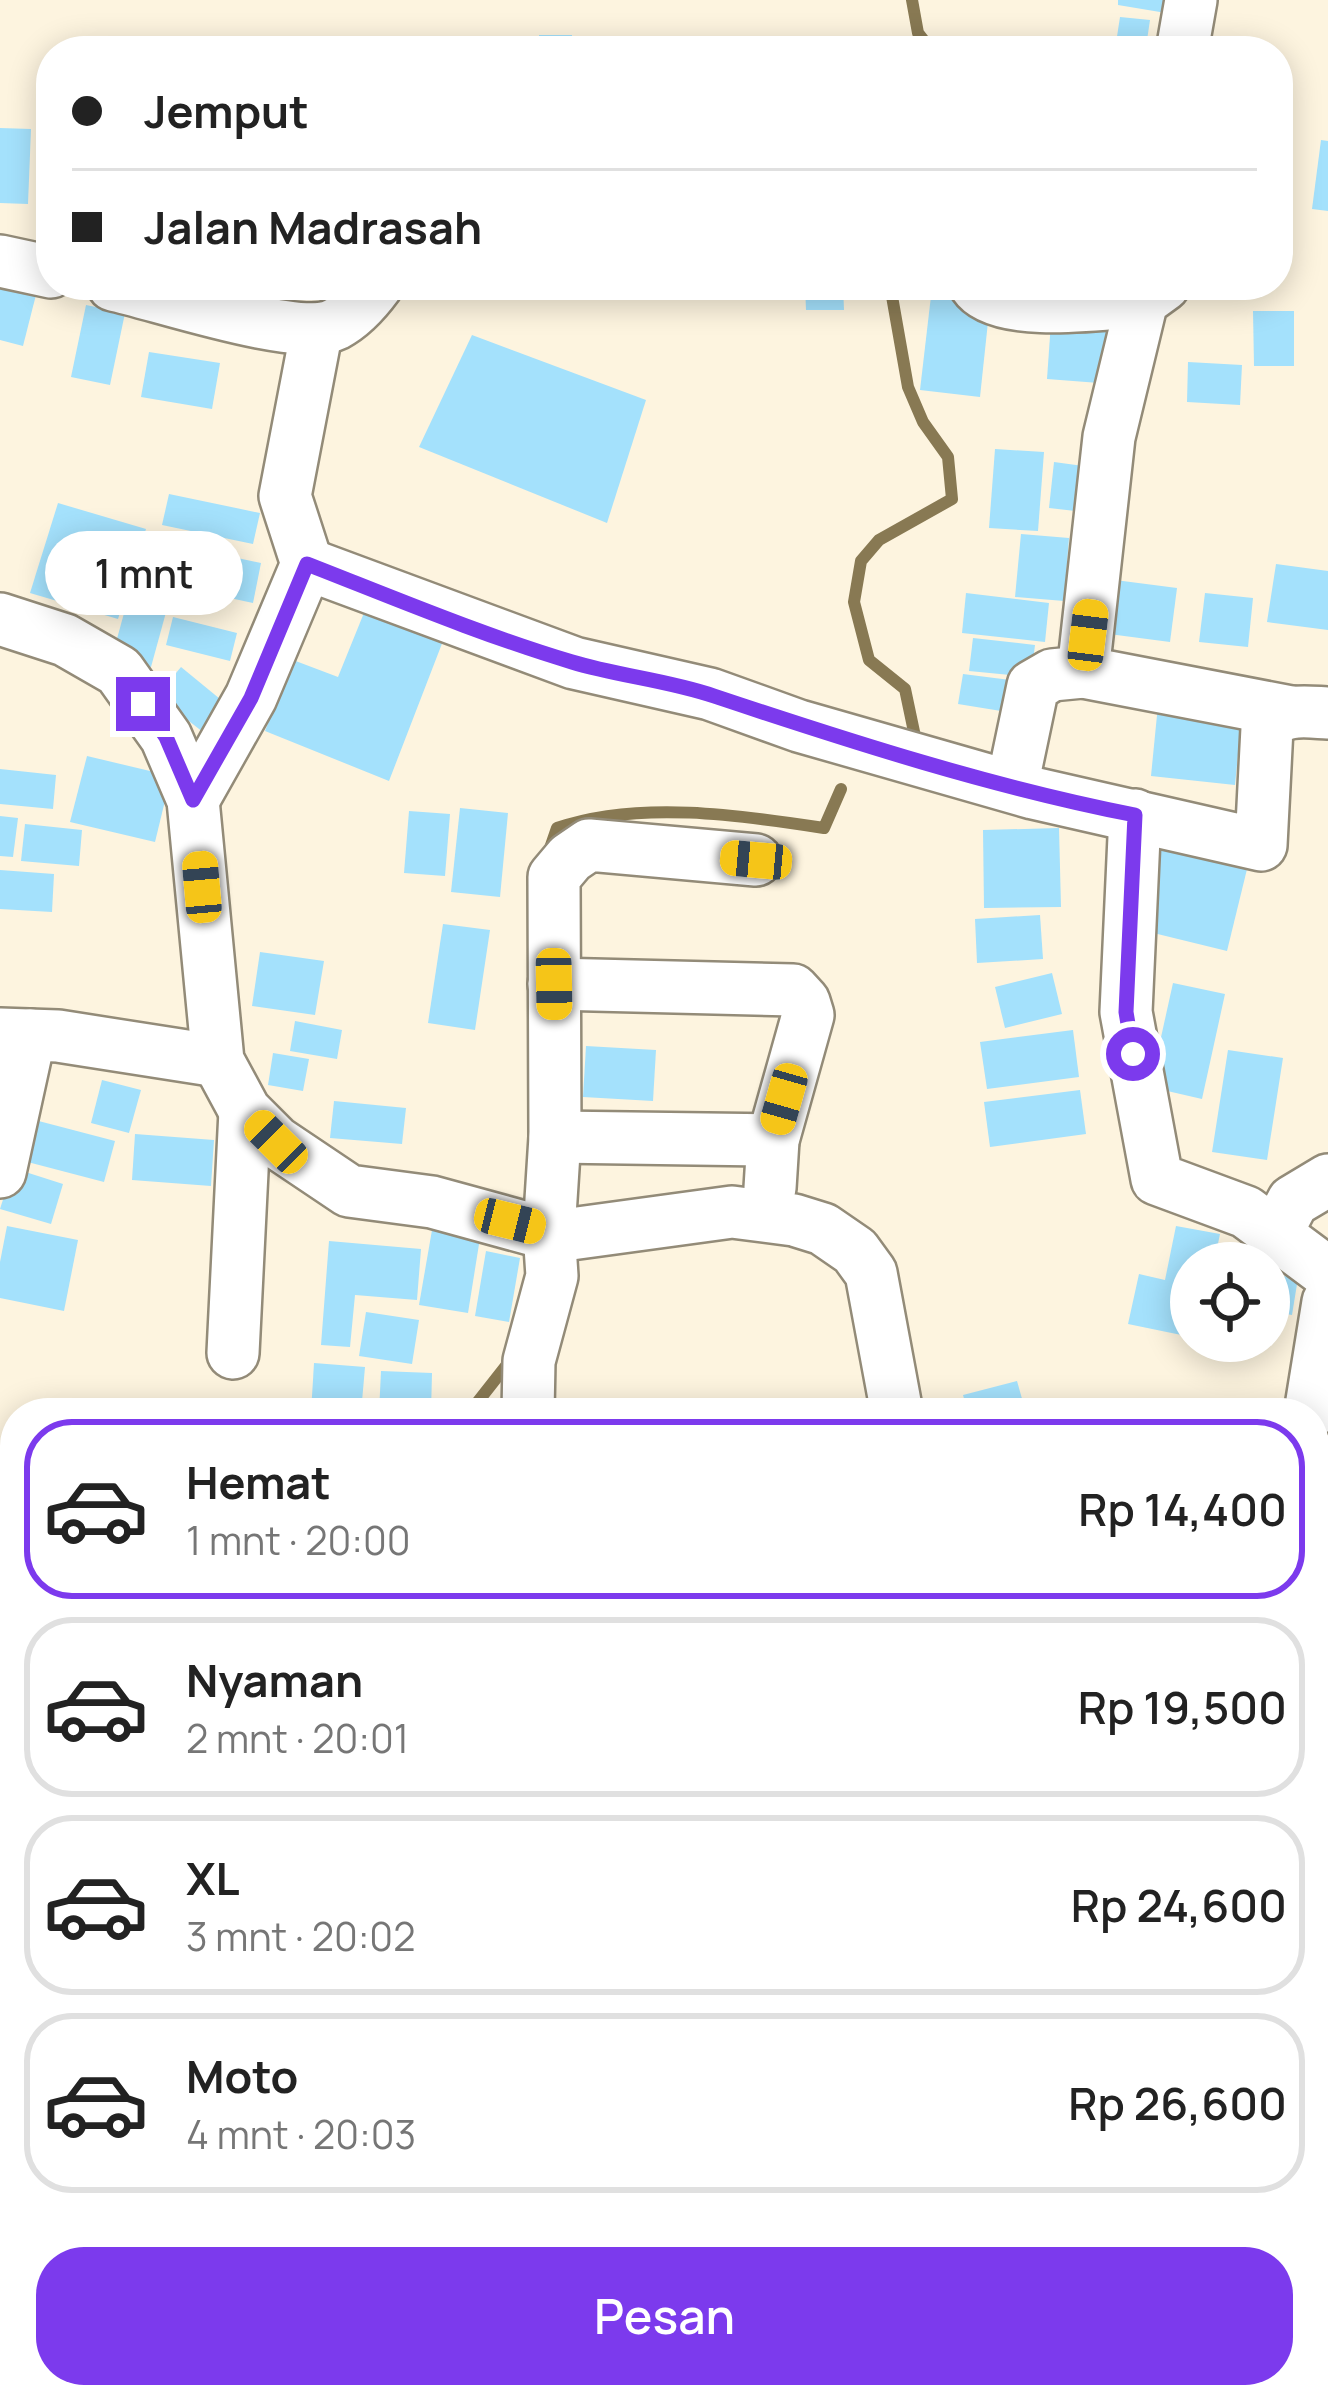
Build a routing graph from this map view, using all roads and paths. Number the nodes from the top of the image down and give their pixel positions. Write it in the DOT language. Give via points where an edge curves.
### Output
graph roads {
  1 [pos="1191,0"];
  2 [pos="1185,36"];
  3 [pos="0,261"];
  4 [pos="36,269"];
  5 [pos="173,300"];
  6 [pos="365,300"];
  7 [pos="993,300"];
  8 [pos="1112,300"];
  9 [pos="1151,300"];
  10 [pos="317,329"];
  11 [pos="307,564"];
  12 [pos="0,619"];
  13 [pos="1083,672"];
  14 [pos="1310,713"];
  15 [pos="1012,786"];
  16 [pos="193,800"];
  17 [pos="1135,815"];
  18 [pos="756,860"];
  19 [pos="554,984"];
  20 [pos="15,1035"];
  21 [pos="218,1061"];
  22 [pos="245,1111"];
  23 [pos="556,1137"];
  24 [pos="0,1172"];
  25 [pos="1328,1180"];
  26 [pos="549,1231"];
  27 [pos="1275,1235"];
  28 [pos="1328,1274"];
  29 [pos="1328,1303"];
  30 [pos="233,1353"];
  31 [pos="528,1398"];
  32 [pos="894,1398"];
  33 [pos="1312,1398"];
  1 -- 2 [label="street"];
  3 -- 4 [label="street"];
  5 -- 10 [label="street"];
  6 -- 10 [label="street"];
  7 -- 8 [label="street" via="1071,307"];
  9 -- 13 [label="street" via="1109,437"];
  10 -- 11 [label="street" via="285,496"];
  11 -- 15 [label="street" via="574,663 710,694"];
  11 -- 16 [label="street" via="251,698"];
  12 -- 16 [label="street" via="65,640 119,671 166,737"];
  13 -- 14 [label="street"];
  13 -- 15 [label="street" via="1033,686"];
  14 -- 17 [label="street" via="1274,718 1268,728 1261,845"];
  15 -- 17 [label="street"];
  16 -- 21 [label="street"];
  17 -- 27 [label="street" via="1126,1012 1156,1179 1246,1213"];
  18 -- 19 [label="street" via="589,845 554,877"];
  19 -- 23 [label="street"];
  19 -- 23 [label="street" via="793,990 808,1015 772,1164"];
  20 -- 21 [label="street"];
  20 -- 24 [label="street"];
  21 -- 22 [label="street"];
  22 -- 26 [label="street" via="307,1166 349,1190"];
  22 -- 30 [label="street"];
  23 -- 26 [label="street"];
  25 -- 27 [label="street" via="1293,1201"];
  26 -- 31 [label="street" via="552,1276 529,1361"];
  26 -- 32 [label="street" via="732,1213 823,1229 871,1273"];
  27 -- 28 [label="street"];
  29 -- 33 [label="street"];
}
